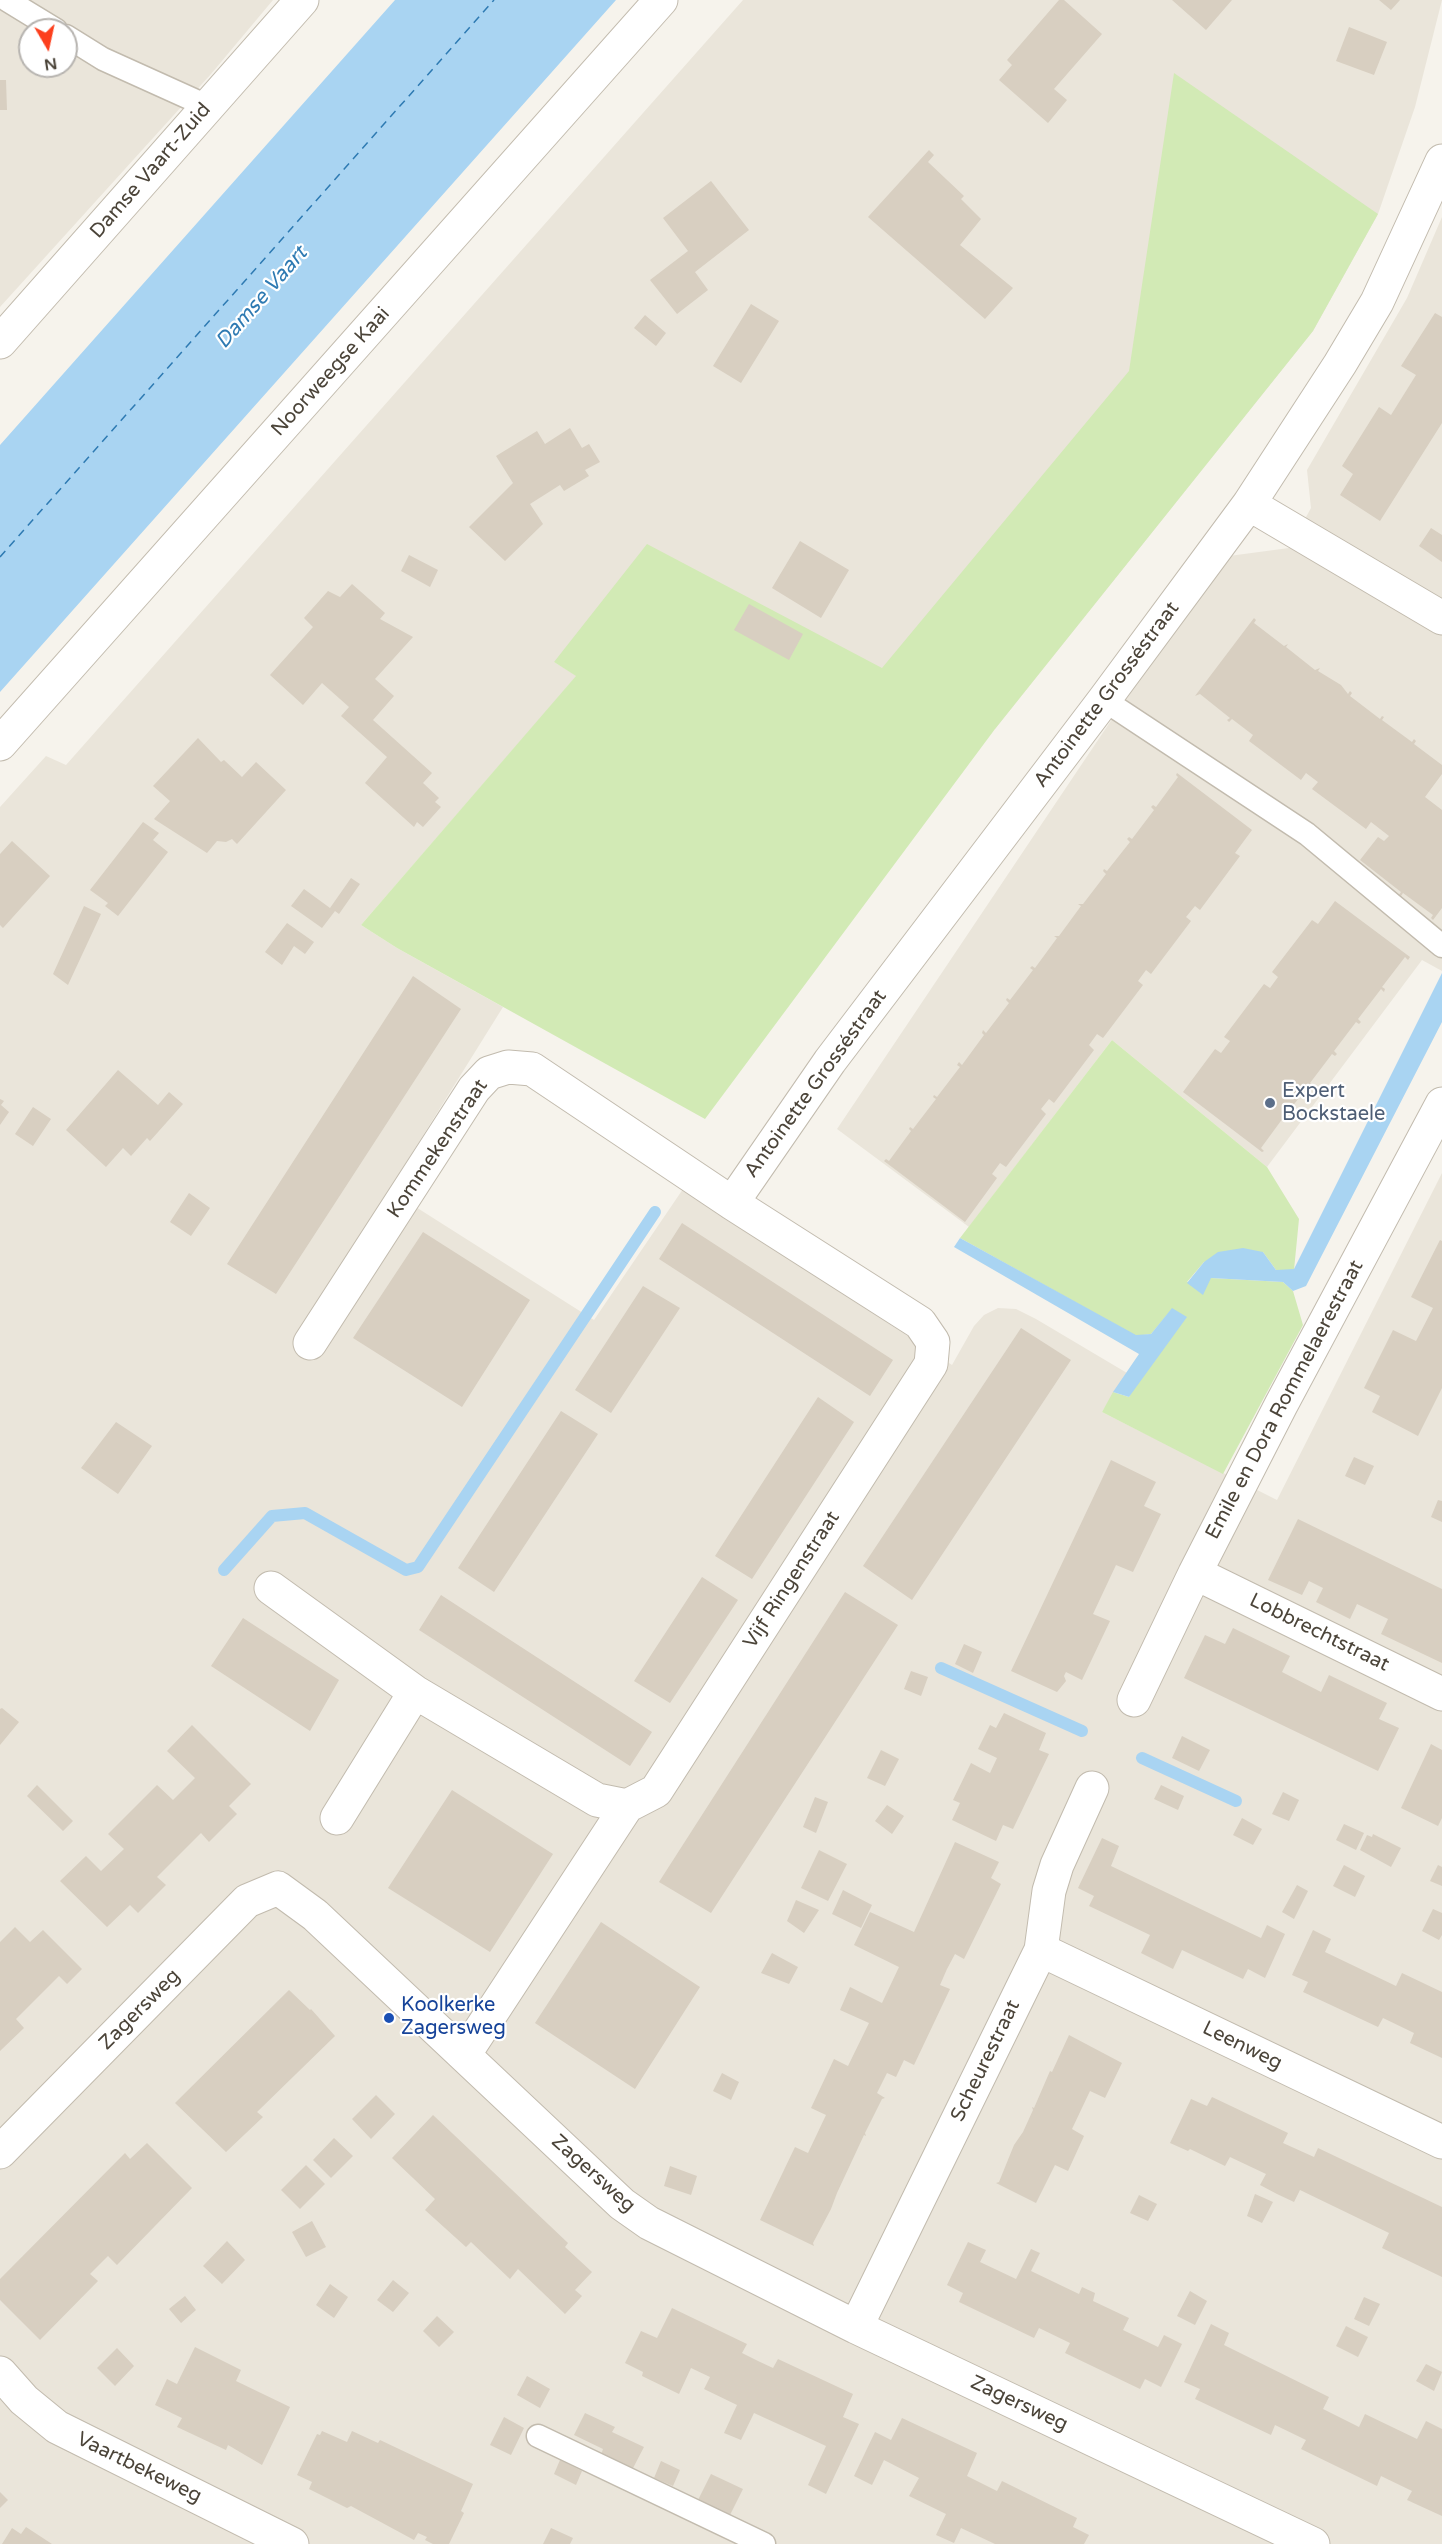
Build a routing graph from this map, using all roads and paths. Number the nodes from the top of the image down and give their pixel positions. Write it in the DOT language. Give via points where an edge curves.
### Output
graph roads {
  1 [pos="7,0"];
  2 [pos="302,0"];
  3 [pos="661,0"];
  4 [pos="36,18"];
  5 [pos="78,43"];
  6 [pos="207,106"];
  7 [pos="1442,161"];
  8 [pos="0,342"];
  9 [pos="1249,504"];
  10 [pos="1442,618"];
  11 [pos="1104,700"];
  12 [pos="0,744"];
  13 [pos="1442,946"];
  14 [pos="1442,1104"];
  15 [pos="732,1203"];
  16 [pos="310,1343"];
  17 [pos="1196,1573"];
  18 [pos="271,1587"];
  19 [pos="416,1692"];
  20 [pos="1442,1694"];
  21 [pos="1134,1700"];
  22 [pos="1092,1788"];
  23 [pos="627,1806"];
  24 [pos="337,1818"];
  25 [pos="1041,1950"];
  26 [pos="464,2055"];
  27 [pos="1442,2142"];
  28 [pos="0,2152"];
  29 [pos="856,2327"];
  30 [pos="0,2373"];
  31 [pos="538,2436"];
  32 [pos="292,2544"];
  33 [pos="764,2544"];
  34 [pos="1313,2544"];
  1 -- 4 [label="lane"];
  2 -- 6 [label="street, Damse Vaart-Zuid"];
  3 -- 12 [label="street, Noorweegse Kaai"];
  5 -- 6 [label="lane" via="103,59"];
  6 -- 8 [label="street, Damse Vaart-Zuid"];
  7 -- 9 [label="street, Antoinette Grosséstraat" via="1377,302"];
  9 -- 10 [label="street"];
  9 -- 11 [label="street, Antoinette Grosséstraat"];
  11 -- 13 [label="lane" via="1307,834"];
  11 -- 15 [label="street, Antoinette Grosséstraat" via="830,1061"];
  14 -- 17 [label="street, Emile en Dora Rommelaerestraat"];
  15 -- 16 [label="street, Kommekenstraat" via="532,1069 508,1066 489,1073 474,1089"];
  15 -- 23 [label="street, Vijf Ringenstraat" via="920,1323 933,1342 931,1364 656,1791"];
  17 -- 20 [label="street, Lobbrechtstraat"];
  17 -- 21 [label="street, Emile en Dora Rommelaerestraat"];
  18 -- 19 [label="street"];
  19 -- 23 [label="street" via="597,1800"];
  19 -- 24 [label="street"];
  22 -- 25 [label="street, Scheurestraat" via="1057,1865 1049,1891"];
  23 -- 26 [label="street"];
  25 -- 27 [label="street, Leenweg"];
  25 -- 29 [label="street, Scheurestraat"];
  26 -- 28 [label="street, Zagersweg" via="315,1915 278,1888 247,1901"];
  26 -- 29 [label="street, Zagersweg" via="631,2210"];
  29 -- 34 [label="street, Zagersweg"];
  30 -- 32 [label="street, Vaartbekeweg" via="24,2400 57,2427"];
  31 -- 33 [label="lane"];
}
